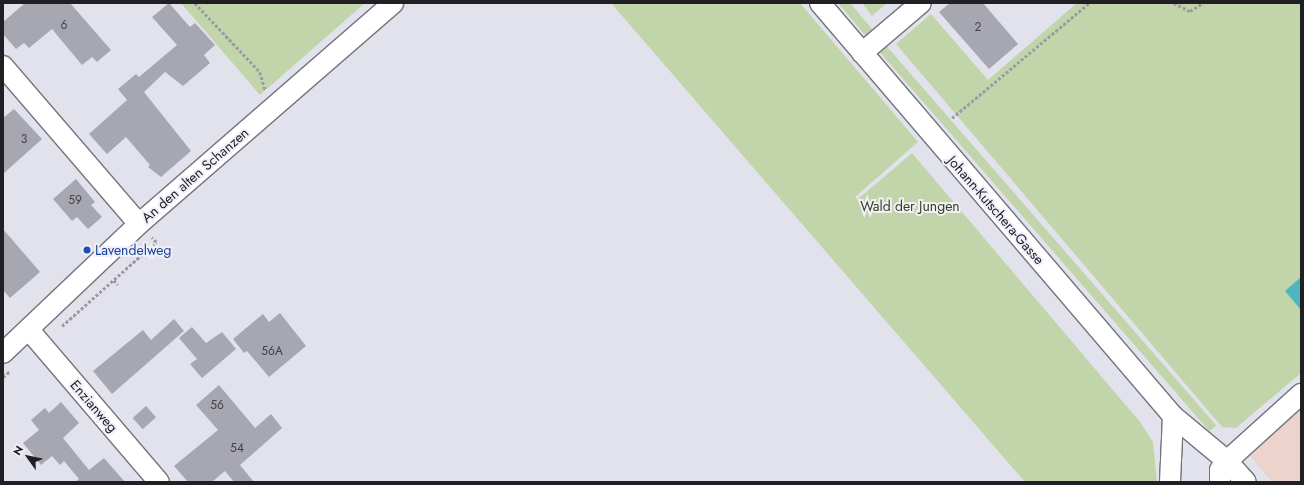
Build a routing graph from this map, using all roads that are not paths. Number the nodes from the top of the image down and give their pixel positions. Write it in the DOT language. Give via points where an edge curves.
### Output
graph roads {
  1 [pos="393,3"];
  2 [pos="820,3"];
  3 [pos="921,3"];
  4 [pos="862,53"];
  5 [pos="3,66"];
  6 [pos="139,224"];
  7 [pos="29,330"];
  8 [pos="3,353"];
  9 [pos="1301,394"];
  10 [pos="1173,416"];
  11 [pos="1227,461"];
  12 [pos="159,482"];
  13 [pos="1170,482"];
  14 [pos="1220,482"];
  15 [pos="1246,482"];
  1 -- 6 [label="street, An den alten Schanzen"];
  2 -- 4 [label="street, Johann-Kutschera-Gasse"];
  3 -- 4 [label="street"];
  4 -- 10 [label="street, Johann-Kutschera-Gasse"];
  5 -- 6 [label="street"];
  6 -- 7 [label="street, An den alten Schanzen"];
  7 -- 8 [label="street, An den alten Schanzen"];
  7 -- 12 [label="street, Enzianweg"];
  9 -- 11 [label="street"];
  10 -- 11 [label="street, Johann-Kutschera-Gasse"];
  10 -- 13 [label="street"];
  11 -- 14 [label="street" via="1220,470"];
  11 -- 15 [label="street, Johann-Kutschera-Gasse"];
}
